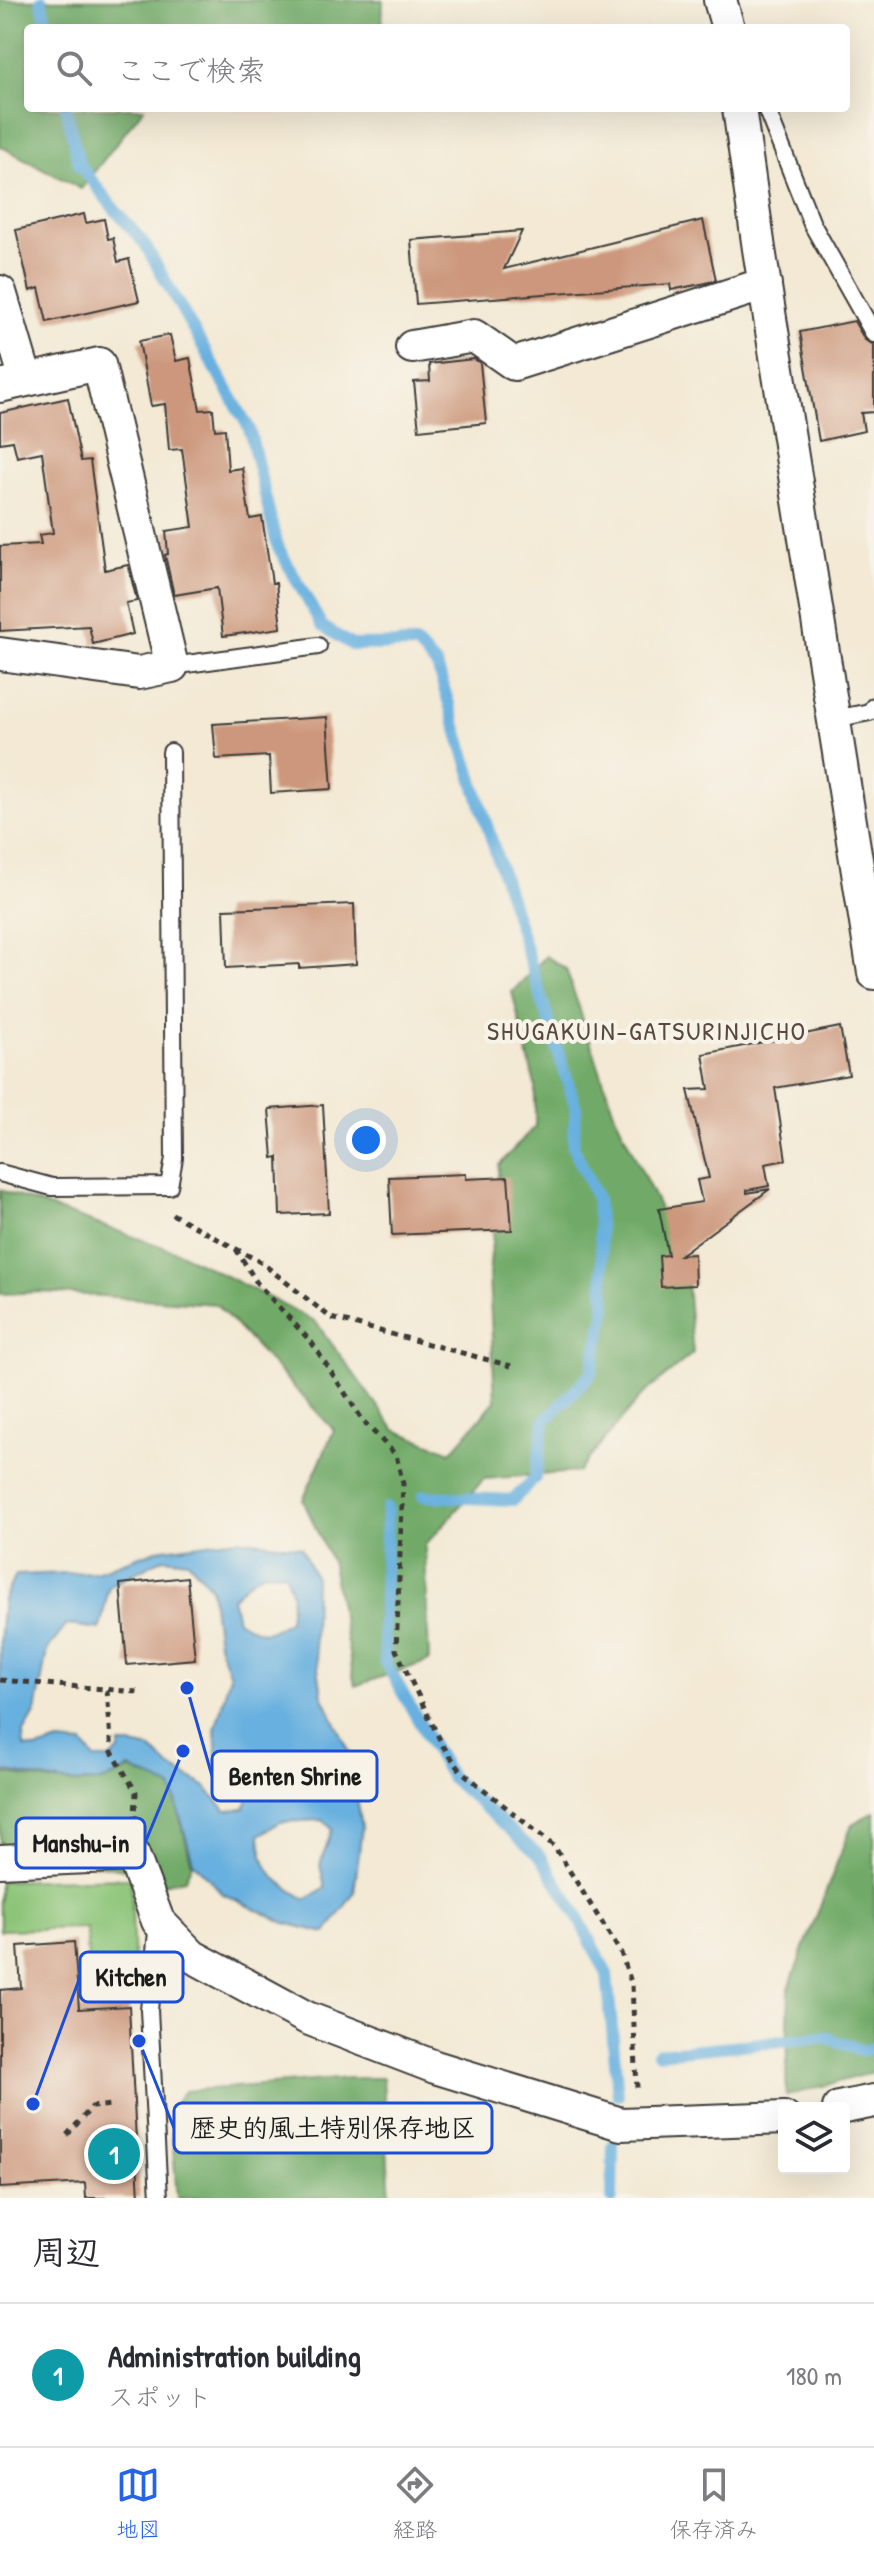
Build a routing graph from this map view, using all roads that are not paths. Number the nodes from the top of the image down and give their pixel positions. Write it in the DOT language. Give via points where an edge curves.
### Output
graph roads {
  1 [pos="720,0"];
  2 [pos="727,24"];
  3 [pos="740,112"];
  4 [pos="768,112"];
  5 [pos="765,284"];
  6 [pos="0,292"];
  7 [pos="874,334"];
  8 [pos="412,347"];
  9 [pos="13,383"];
  10 [pos="318,646"];
  11 [pos="0,654"];
  12 [pos="172,666"];
  13 [pos="874,706"];
  14 [pos="834,719"];
  15 [pos="171,752"];
  16 [pos="874,973"];
  17 [pos="0,1173"];
  18 [pos="0,1861"];
  19 [pos="158,1921"];
  20 [pos="874,2101"];
  21 [pos="850,2106"];
  22 [pos="778,2118"];
  23 [pos="159,2198"];
  1 -- 2 [label="street"];
  3 -- 5 [label="street"];
  4 -- 7 [label="lane" via="812,224"];
  5 -- 8 [label="street" via="514,364 474,336"];
  5 -- 14 [label="street"];
  6 -- 9 [label="street"];
  9 -- 12 [label="street" via="99,364"];
  10 -- 12 [label="lane"];
  11 -- 12 [label="street" via="139,673"];
  13 -- 14 [label="lane" via="870,712"];
  14 -- 16 [label="street"];
  15 -- 17 [label="lane" via="174,1158 169,1186 52,1187"];
  18 -- 19 [label="street" via="133,1855"];
  19 -- 22 [label="street" via="192,1956 307,2018 435,2067 621,2124"];
  19 -- 23 [label="lane" via="149,2010"];
  20 -- 21 [label="street"];
}
